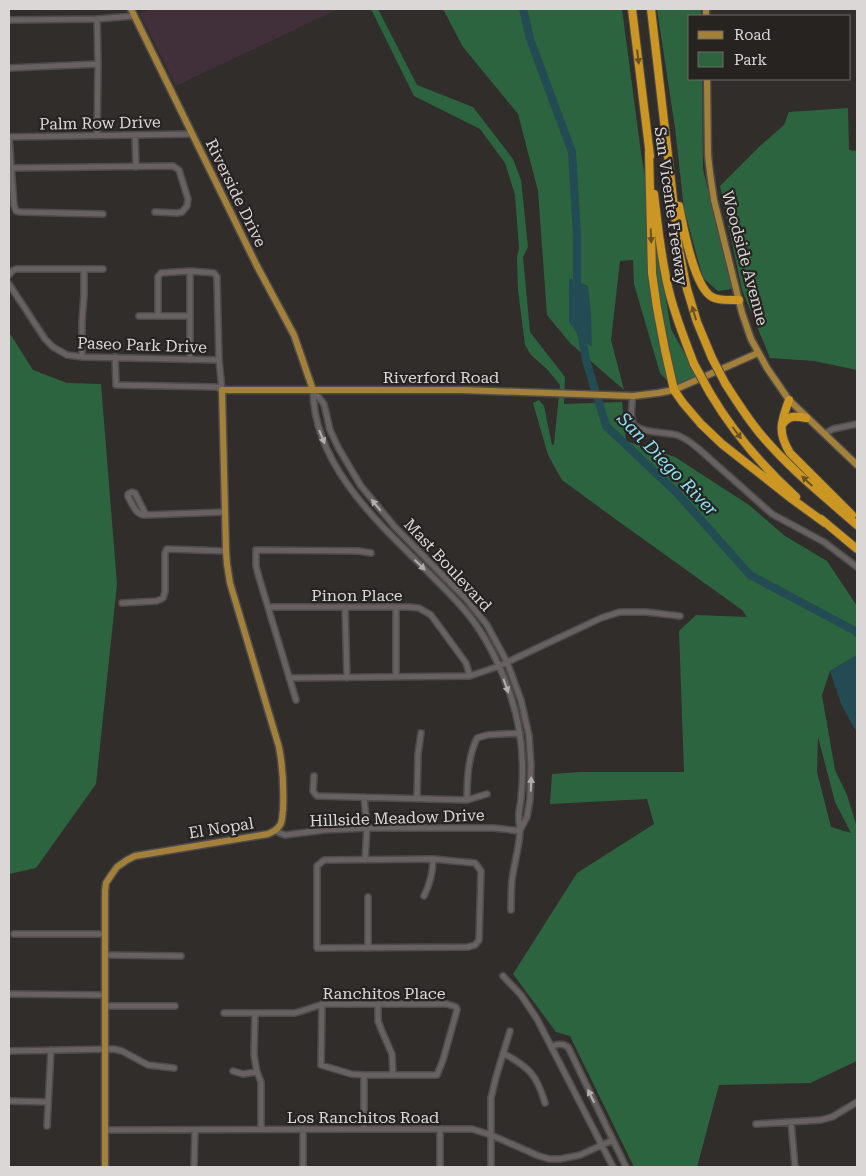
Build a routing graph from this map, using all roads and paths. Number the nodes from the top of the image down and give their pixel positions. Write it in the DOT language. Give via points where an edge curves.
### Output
graph roads {
  1 [pos="131,9"];
  2 [pos="632,9"];
  3 [pos="651,9"];
  4 [pos="134,16"];
  5 [pos="97,19"];
  6 [pos="9,20"];
  7 [pos="98,64"];
  8 [pos="9,68"];
  9 [pos="707,80"];
  10 [pos="664,118"];
  11 [pos="192,134"];
  12 [pos="135,135"];
  13 [pos="97,136"];
  14 [pos="9,137"];
  15 [pos="649,152"];
  16 [pos="136,167"];
  17 [pos="12,168"];
  18 [pos="155,212"];
  19 [pos="103,214"];
  20 [pos="84,268"];
  21 [pos="103,268"];
  22 [pos="190,271"];
  23 [pos="9,275"];
  24 [pos="9,284"];
  25 [pos="739,300"];
  26 [pos="139,316"];
  27 [pos="158,316"];
  28 [pos="190,316"];
  29 [pos="758,353"];
  30 [pos="82,358"];
  31 [pos="115,358"];
  32 [pos="190,360"];
  33 [pos="219,360"];
  34 [pos="222,390"];
  35 [pos="313,390"];
  36 [pos="674,390"];
  37 [pos="633,396"];
  38 [pos="788,400"];
  39 [pos="806,418"];
  40 [pos="857,424"];
  41 [pos="781,427"];
  42 [pos="824,434"];
  43 [pos="857,465"];
  44 [pos="224,512"];
  45 [pos="146,515"];
  46 [pos="387,518"];
  47 [pos="857,520"];
  48 [pos="825,523"];
  49 [pos="381,524"];
  50 [pos="857,525"];
  51 [pos="857,549"];
  52 [pos="226,551"];
  53 [pos="371,553"];
  54 [pos="857,567"];
  55 [pos="122,603"];
  56 [pos="268,607"];
  57 [pos="346,607"];
  58 [pos="396,607"];
  59 [pos="680,616"];
  60 [pos="507,662"];
  61 [pos="499,666"];
  62 [pos="470,676"];
  63 [pos="396,677"];
  64 [pos="289,678"];
  65 [pos="347,678"];
  66 [pos="296,700"];
  67 [pos="520,733"];
  68 [pos="421,734"];
  69 [pos="314,776"];
  70 [pos="487,794"];
  71 [pos="364,798"];
  72 [pos="417,799"];
  73 [pos="467,800"];
  74 [pos="367,828"];
  75 [pos="520,830"];
  76 [pos="275,831"];
  77 [pos="433,859"];
  78 [pos="365,860"];
  79 [pos="424,896"];
  80 [pos="368,897"];
  81 [pos="511,910"];
  82 [pos="14,934"];
  83 [pos="104,934"];
  84 [pos="368,948"];
  85 [pos="105,955"];
  86 [pos="182,956"];
  87 [pos="503,976"];
  88 [pos="9,994"];
  89 [pos="105,995"];
  90 [pos="322,1004"];
  91 [pos="378,1004"];
  92 [pos="105,1006"];
  93 [pos="175,1006"];
  94 [pos="224,1013"];
  95 [pos="255,1014"];
  96 [pos="510,1031"];
  97 [pos="552,1046"];
  98 [pos="105,1049"];
  99 [pos="51,1050"];
  100 [pos="9,1051"];
  101 [pos="503,1053"];
  102 [pos="174,1068"];
  103 [pos="233,1071"];
  104 [pos="257,1072"];
  105 [pos="364,1075"];
  106 [pos="393,1075"];
  107 [pos="9,1101"];
  108 [pos="48,1102"];
  109 [pos="857,1102"];
  110 [pos="545,1103"];
  111 [pos="791,1122"];
  112 [pos="756,1124"];
  113 [pos="47,1126"];
  114 [pos="261,1129"];
  115 [pos="303,1129"];
  116 [pos="364,1129"];
  117 [pos="440,1129"];
  118 [pos="105,1130"];
  119 [pos="195,1130"];
  120 [pos="491,1135"];
  121 [pos="613,1140"];
  122 [pos="601,1145"];
  123 [pos="105,1167"];
  124 [pos="194,1167"];
  125 [pos="303,1167"];
  126 [pos="440,1167"];
  127 [pos="491,1167"];
  128 [pos="613,1167"];
  129 [pos="626,1167"];
  130 [pos="794,1167"];
  1 -- 4 [label="main road, Riverside Drive"];
  2 -- 15 [label="highway, San Vicente Freeway, one-way"];
  3 -- 10 [label="highway, San Vicente Freeway"];
  4 -- 5 [label="street"];
  4 -- 11 [label="main road, Riverside Drive"];
  5 -- 6 [label="street"];
  5 -- 7 [label="street"];
  7 -- 8 [label="street"];
  7 -- 13 [label="street"];
  9 -- 25 [label="main road, Woodside Avenue" via="710,173"];
  10 -- 25 [label="highway" via="685,236 700,282 710,296"];
  50 -- 10 [label="highway, San Vicente Freeway, one-way, bridge" via="787,463 753,425 712,358 687,289"];
  11 -- 12 [label="street, Palm Row Drive"];
  11 -- 35 [label="main road, Riverside Drive" via="294,335"];
  12 -- 13 [label="street, Palm Row Drive"];
  12 -- 16 [label="street"];
  13 -- 14 [label="street, Palm Row Drive"];
  14 -- 17 [label="street"];
  15 -- 36 [label="highway, one-way" via="652,273"];
  15 -- 48 [label="highway, San Vicente Freeway, one-way, bridge" via="662,260 694,364 722,413 755,456"];
  16 -- 17 [label="street"];
  16 -- 18 [label="street" via="171,165 179,170 187,206 177,213"];
  17 -- 19 [label="street" via="14,207 18,212"];
  20 -- 21 [label="street"];
  20 -- 23 [label="street" via="16,270"];
  20 -- 30 [label="street"];
  22 -- 27 [label="street" via="164,272 158,277"];
  22 -- 28 [label="street"];
  22 -- 33 [label="street" via="214,273 217,277"];
  24 -- 30 [label="street, Paseo Park Drive" via="45,339 67,355"];
  25 -- 29 [label="main road, Woodside Avenue"];
  26 -- 27 [label="street"];
  27 -- 28 [label="street"];
  28 -- 32 [label="street"];
  29 -- 36 [label="main road, Riverford Road"];
  29 -- 38 [label="main road, Woodside Avenue"];
  30 -- 31 [label="street, Paseo Park Drive"];
  31 -- 32 [label="street, Paseo Park Drive"];
  31 -- 34 [label="street, Riverford Road" via="116,385 217,387"];
  32 -- 33 [label="street, Paseo Park Drive"];
  33 -- 34 [label="street"];
  34 -- 35 [label="main road, Riverford Road"];
  34 -- 44 [label="main road, El Nopal"];
  35 -- 37 [label="main road, Riverford Road" via="462,390"];
  46 -- 35 [label="street, Mast Boulevard, one-way" via="348,466 330,430 324,404"];
  35 -- 49 [label="street, Mast Boulevard, one-way" via="313,407 329,453 352,492"];
  36 -- 37 [label="main road, Riverford Road"];
  36 -- 48 [label="highway" via="722,444"];
  37 -- 54 [label="street" via="633,423 640,430 665,432 688,440 772,514 824,542"];
  38 -- 39 [label="main road, Woodside Avenue"];
  38 -- 41 [label="highway"];
  39 -- 41 [label="highway" via="791,416"];
  39 -- 42 [label="main road, Woodside Avenue"];
  40 -- 42 [label="street"];
  41 -- 47 [label="highway" via="784,444 790,452"];
  42 -- 43 [label="main road, Woodside Avenue"];
  44 -- 45 [label="street"];
  44 -- 52 [label="main road, El Nopal"];
  45 -- 45 [label="street" via="139,514 128,494 135,493"];
  46 -- 49 [label="street"];
  46 -- 60 [label="street, Mast Boulevard" via="467,600 487,625"];
  48 -- 51 [label="highway, San Vicente Freeway"];
  49 -- 61 [label="street, Mast Boulevard, one-way" via="462,606"];
  52 -- 55 [label="street" via="166,549 163,598"];
  52 -- 76 [label="main road, El Nopal" via="230,583 283,766 282,820"];
  53 -- 56 [label="street" via="256,550 256,566"];
  56 -- 57 [label="street, Pinon Place"];
  56 -- 64 [label="street"];
  57 -- 58 [label="street, Pinon Place"];
  57 -- 65 [label="street"];
  58 -- 62 [label="street, Pinon Place" via="414,607 431,615 466,663"];
  58 -- 63 [label="street"];
  59 -- 60 [label="street" via="620,612"];
  60 -- 61 [label="street"];
  75 -- 60 [label="street, Mast Boulevard, one-way" via="527,817 530,799 530,736"];
  61 -- 62 [label="street"];
  61 -- 67 [label="street, Mast Boulevard, one-way"];
  62 -- 63 [label="street"];
  63 -- 65 [label="street"];
  64 -- 65 [label="street"];
  64 -- 66 [label="street"];
  67 -- 73 [label="street" via="477,738 467,774"];
  67 -- 75 [label="street, Mast Boulevard"];
  68 -- 72 [label="street"];
  69 -- 71 [label="street" via="313,791 317,796"];
  70 -- 73 [label="street"];
  71 -- 72 [label="street"];
  71 -- 74 [label="street"];
  72 -- 73 [label="street"];
  74 -- 75 [label="street, Hillside Meadow Drive"];
  74 -- 76 [label="street, Hillside Meadow Drive" via="284,835"];
  74 -- 78 [label="street"];
  75 -- 81 [label="street"];
  76 -- 83 [label="main road, El Nopal" via="127,860 117,867 106,883"];
  77 -- 78 [label="street"];
  77 -- 79 [label="street" via="433,874"];
  77 -- 84 [label="street" via="475,863 481,871 479,940 468,947"];
  78 -- 84 [label="street" via="324,860 317,866 317,948"];
  80 -- 84 [label="street"];
  82 -- 83 [label="street"];
  83 -- 85 [label="main road, El Nopal"];
  85 -- 86 [label="street"];
  85 -- 89 [label="main road, El Nopal"];
  87 -- 97 [label="street" via="521,995"];
  88 -- 89 [label="street"];
  89 -- 92 [label="main road, El Nopal"];
  90 -- 91 [label="street, Ranchitos Place"];
  90 -- 95 [label="street, Ranchitos Place" via="294,1013"];
  90 -- 105 [label="street" via="321,1065"];
  91 -- 106 [label="street" via="378,1021 392,1054"];
  91 -- 106 [label="street, Ranchitos Place" via="447,1004 457,1010 437,1075"];
  92 -- 93 [label="street"];
  92 -- 98 [label="main road, El Nopal"];
  94 -- 95 [label="street, Ranchitos Place"];
  95 -- 104 [label="street"];
  96 -- 101 [label="street"];
  121 -- 97 [label="street, one-way" via="568,1047 564,1044"];
  97 -- 122 [label="street"];
  98 -- 99 [label="street"];
  98 -- 102 [label="street" via="122,1051 148,1065"];
  98 -- 118 [label="main road, El Nopal"];
  99 -- 100 [label="street"];
  99 -- 108 [label="street"];
  101 -- 110 [label="street" via="531,1072"];
  101 -- 120 [label="street" via="491,1098"];
  103 -- 104 [label="street" via="243,1074"];
  104 -- 114 [label="street" via="261,1082"];
  105 -- 106 [label="street"];
  105 -- 116 [label="street"];
  107 -- 108 [label="street"];
  108 -- 113 [label="street"];
  109 -- 111 [label="street" via="832,1117"];
  111 -- 112 [label="street"];
  111 -- 130 [label="street"];
  114 -- 115 [label="street, Los Ranchitos Road"];
  114 -- 119 [label="street, Los Ranchitos Road"];
  115 -- 116 [label="street, Los Ranchitos Road"];
  115 -- 125 [label="street"];
  116 -- 117 [label="street, Los Ranchitos Road"];
  117 -- 120 [label="street, Los Ranchitos Road" via="472,1130"];
  117 -- 126 [label="street"];
  118 -- 119 [label="street, Los Ranchitos Road"];
  118 -- 123 [label="main road, El Nopal"];
  119 -- 124 [label="street"];
  120 -- 122 [label="street, Los Ranchitos Road" via="550,1159 576,1157"];
  120 -- 127 [label="street"];
  121 -- 122 [label="street, Los Ranchitos Road"];
  121 -- 129 [label="street"];
  122 -- 128 [label="street"];
}
